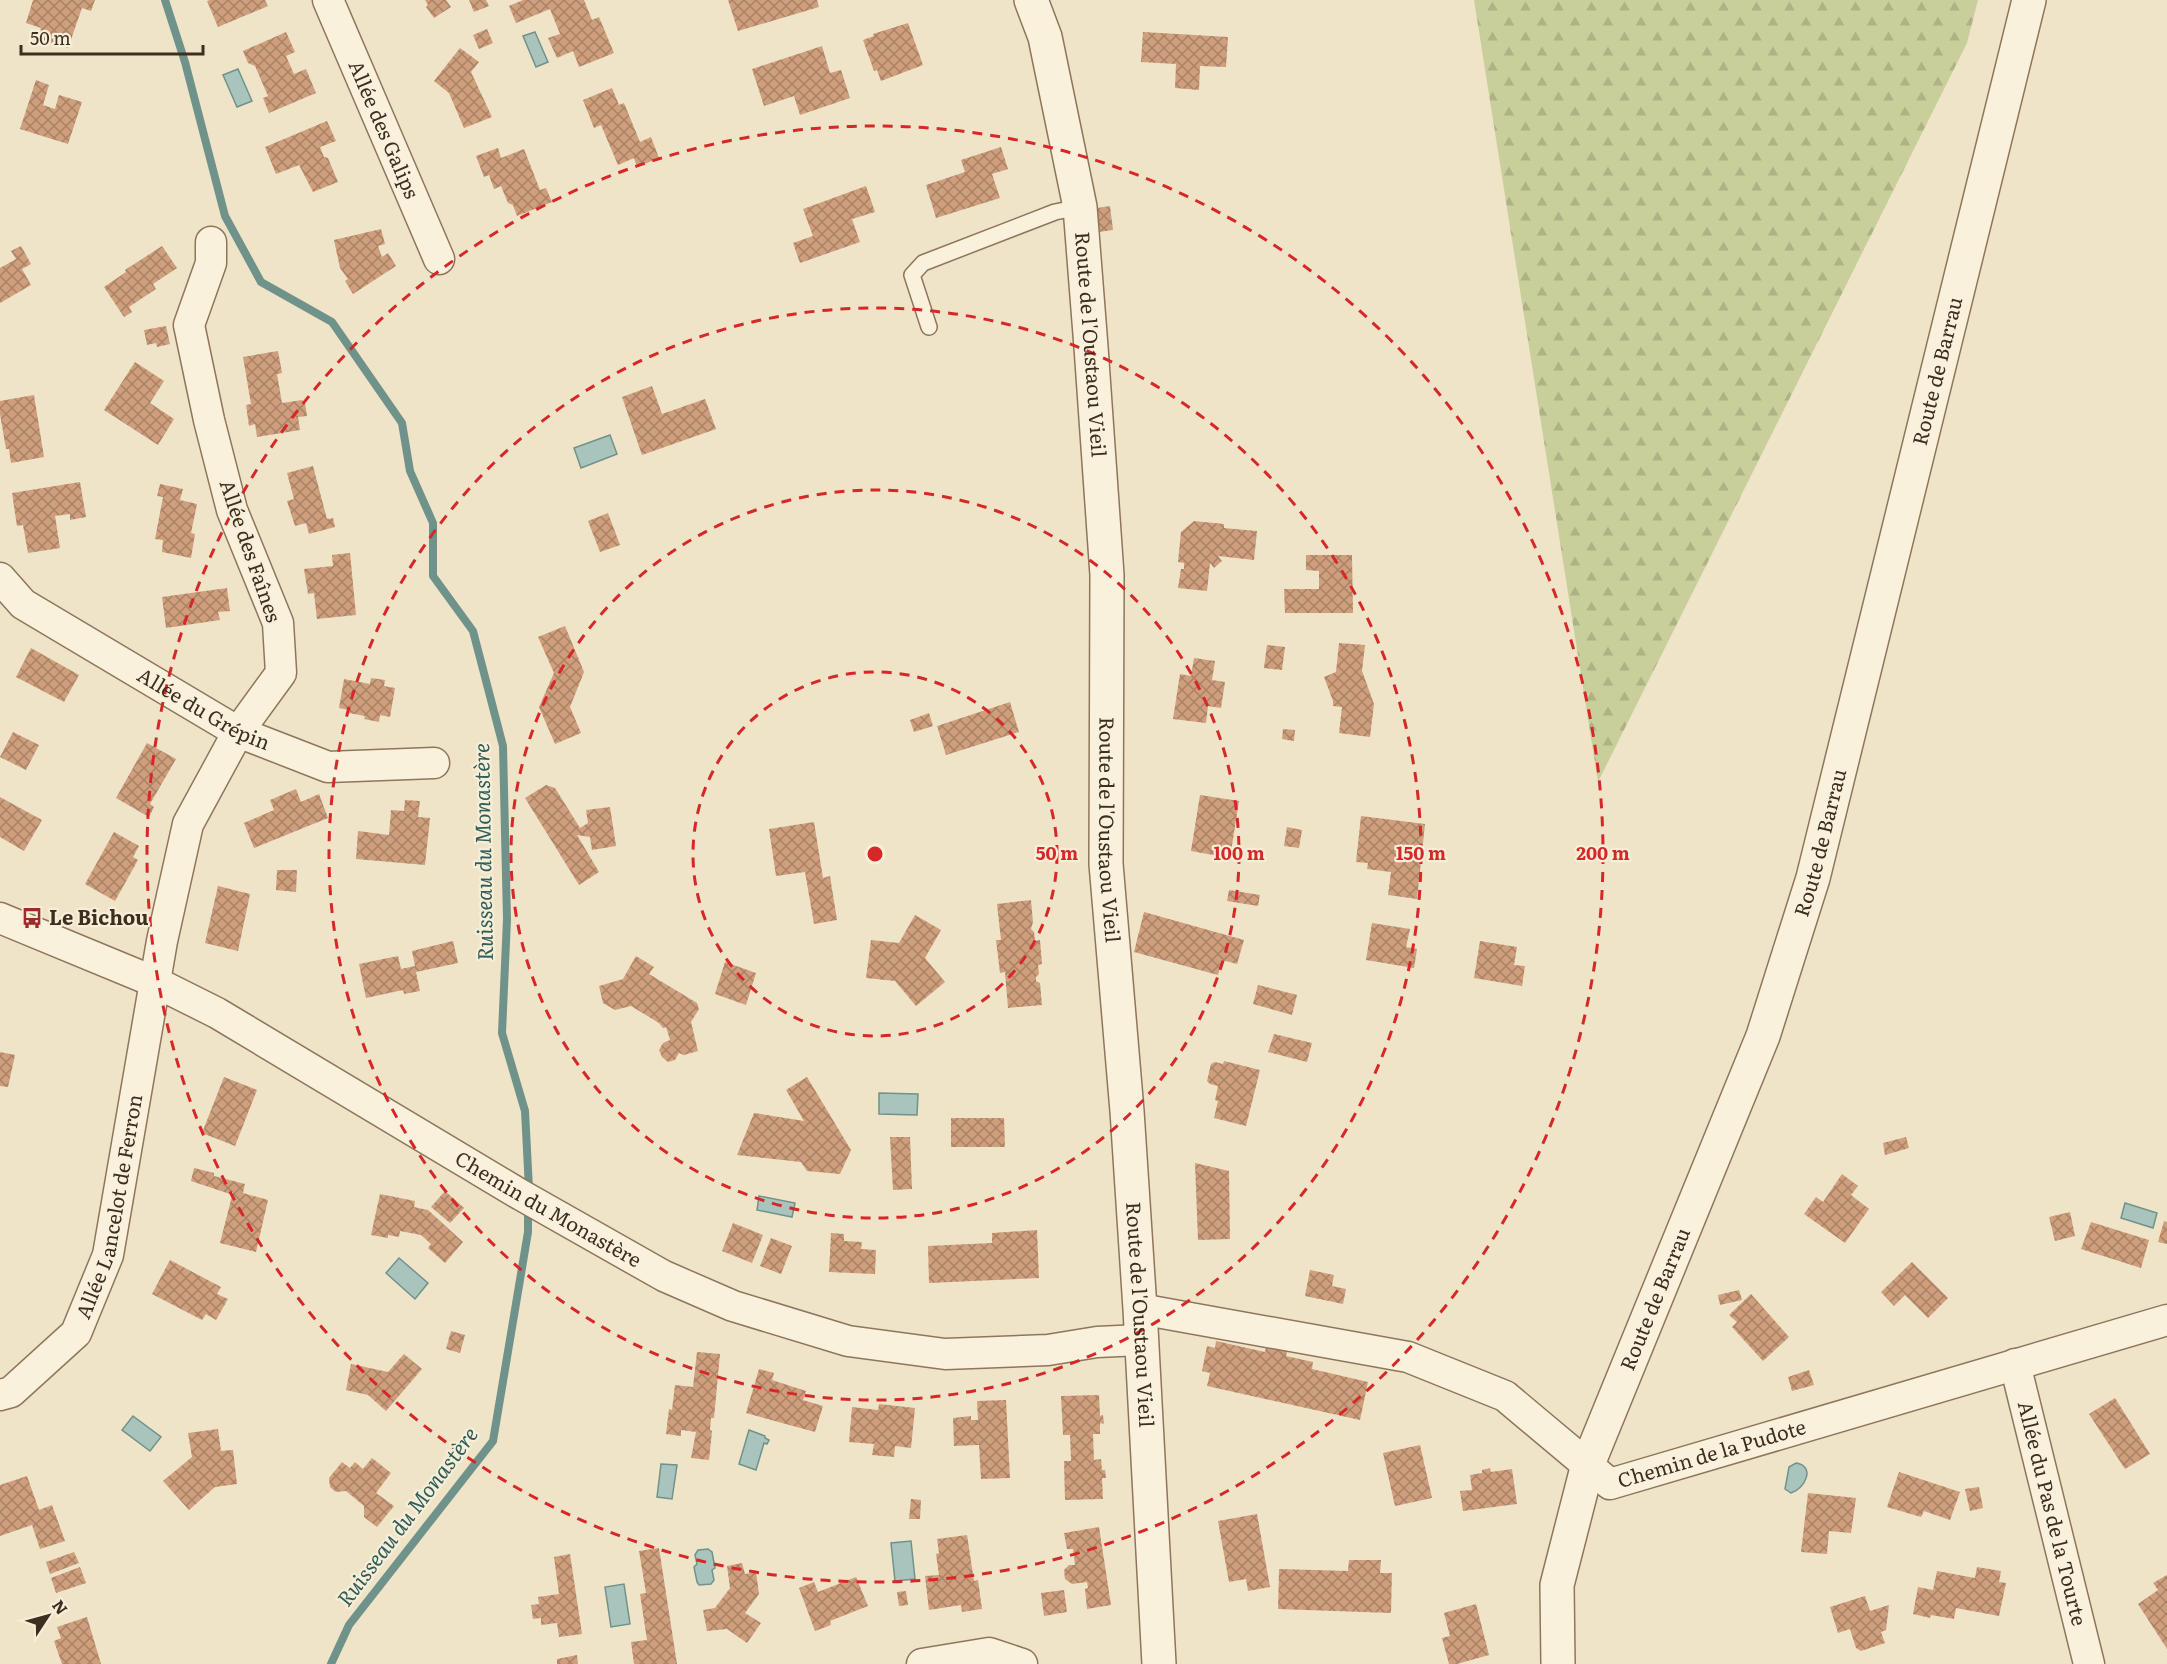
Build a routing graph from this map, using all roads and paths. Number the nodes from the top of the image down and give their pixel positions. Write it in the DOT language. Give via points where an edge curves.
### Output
graph roads {
  1 [pos="328,0"];
  2 [pos="1032,0"];
  3 [pos="2029,0"];
  4 [pos="1080,207"];
  5 [pos="211,242"];
  6 [pos="439,259"];
  7 [pos="929,327"];
  8 [pos="0,578"];
  9 [pos="238,732"];
  10 [pos="434,763"];
  11 [pos="0,918"];
  12 [pos="155,982"];
  13 [pos="2167,1320"];
  14 [pos="1141,1324"];
  15 [pos="2015,1364"];
  16 [pos="0,1395"];
  17 [pos="1588,1464"];
  18 [pos="922,1664"];
  19 [pos="1022,1664"];
  20 [pos="1159,1664"];
  21 [pos="1558,1664"];
  22 [pos="2089,1664"];
  1 -- 6 [label="street, Allée des Galips"];
  2 -- 4 [label="street, Route de l'Oustaou Vieil" via="1045,37"];
  3 -- 17 [label="street, Route de Barrau" via="1813,878 1763,1036"];
  4 -- 7 [label="lane" via="1055,212 923,263 912,275"];
  4 -- 14 [label="street, Route de l'Oustaou Vieil" via="1107,575 1106,864"];
  5 -- 9 [label="street, Allée des Faînes" via="211,263 189,325 232,510 279,633 281,673"];
  8 -- 9 [label="street, Allée du Grépin" via="24,603"];
  9 -- 10 [label="street, Allée du Grépin" via="328,767"];
  9 -- 12 [label="street, Allée des Faînes" via="188,824"];
  11 -- 12 [label="street, Chemin du Monastère"];
  12 -- 14 [label="street, Chemin du Monastère" via="217,1013 664,1276 733,1306 848,1341 945,1354 1048,1350 1097,1342"];
  12 -- 16 [label="street, Allée Lancelot de Ferron" via="108,1255 76,1333 11,1392"];
  13 -- 15 [label="street, Chemin de la Pudote"];
  14 -- 17 [label="street, Chemin de la Pudote" via="1408,1357 1505,1396"];
  14 -- 20 [label="street, Route de l'Oustaou Vieil"];
  15 -- 17 [label="street, Chemin de la Pudote" via="1611,1484"];
  15 -- 22 [label="street, Allée du Pas de la Tourte"];
  17 -- 21 [label="street, Route de Barrau" via="1557,1585"];
  18 -- 19 [label="street" via="989,1653"];
}
